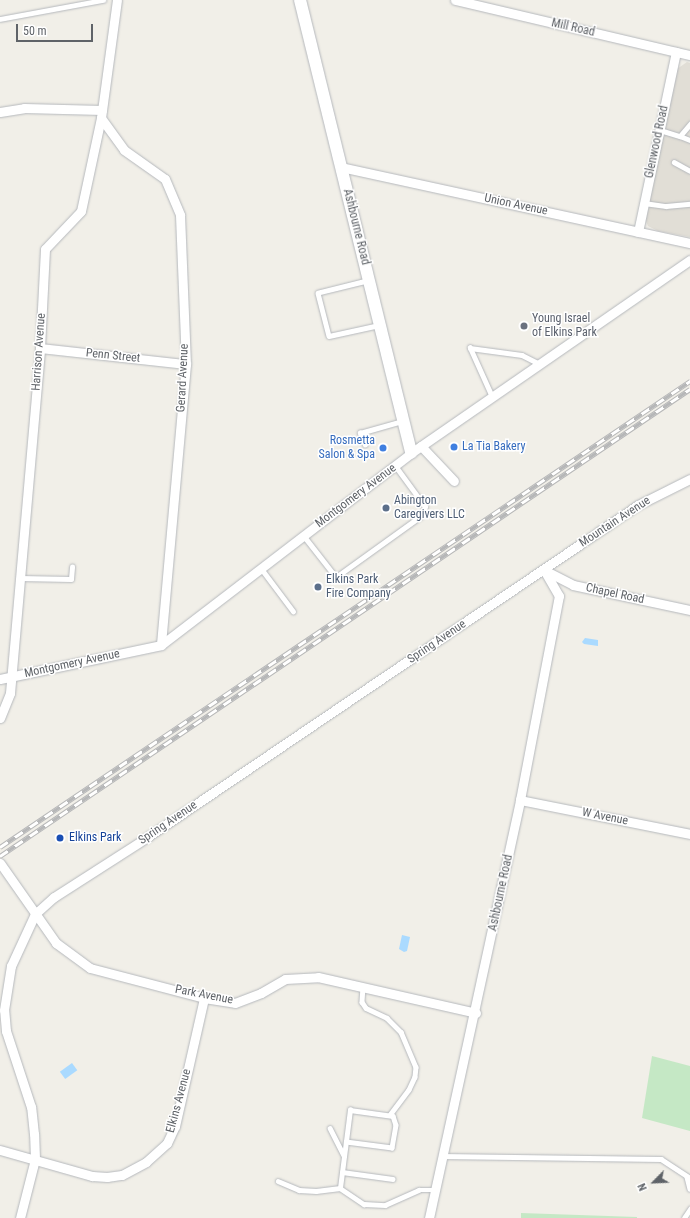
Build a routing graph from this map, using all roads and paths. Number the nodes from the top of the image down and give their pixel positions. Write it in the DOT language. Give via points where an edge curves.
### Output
graph roads {
  1 [pos="103,0"];
  2 [pos="117,0"];
  3 [pos="300,0"];
  4 [pos="456,0"];
  5 [pos="0,19"];
  6 [pos="676,52"];
  7 [pos="690,55"];
  8 [pos="0,112"];
  9 [pos="101,114"];
  10 [pos="690,124"];
  11 [pos="660,130"];
  12 [pos="680,136"];
  13 [pos="690,140"];
  14 [pos="674,162"];
  15 [pos="341,167"];
  16 [pos="690,171"];
  17 [pos="644,203"];
  18 [pos="690,204"];
  19 [pos="638,232"];
  20 [pos="690,243"];
  21 [pos="690,260"];
  22 [pos="369,280"];
  23 [pos="380,324"];
  24 [pos="40,348"];
  25 [pos="186,364"];
  26 [pos="540,364"];
  27 [pos="492,397"];
  28 [pos="403,420"];
  29 [pos="365,445"];
  30 [pos="416,450"];
  31 [pos="395,466"];
  32 [pos="690,478"];
  33 [pos="454,481"];
  34 [pos="304,536"];
  35 [pos="72,567"];
  36 [pos="261,568"];
  37 [pos="544,570"];
  38 [pos="20,578"];
  39 [pos="690,610"];
  40 [pos="293,611"];
  41 [pos="161,645"];
  42 [pos="12,677"];
  43 [pos="0,679"];
  44 [pos="0,718"];
  45 [pos="520,800"];
  46 [pos="690,834"];
  47 [pos="0,863"];
  48 [pos="35,914"];
  49 [pos="363,987"];
  50 [pos="204,998"];
  51 [pos="476,1013"];
  52 [pos="390,1115"];
  53 [pos="330,1128"];
  54 [pos="346,1142"];
  55 [pos="0,1150"];
  56 [pos="344,1155"];
  57 [pos="441,1156"];
  58 [pos="35,1160"];
  59 [pos="342,1172"];
  60 [pos="688,1178"];
  61 [pos="393,1179"];
  62 [pos="278,1181"];
  63 [pos="340,1188"];
  64 [pos="690,1189"];
  65 [pos="434,1190"];
  66 [pos="690,1209"];
  67 [pos="20,1218"];
  68 [pos="429,1218"];
  69 [pos="684,1218"];
  1 -- 5 [label="lane"];
  2 -- 9 [label="street, Harrison Avenue"];
  3 -- 15 [label="street, Ashbourne Road"];
  4 -- 6 [label="street, Mill Road"];
  6 -- 7 [label="street, Mill Road"];
  6 -- 11 [label="street, Glenwood Road"];
  8 -- 9 [label="street" via="24,108"];
  9 -- 24 [label="street, Harrison Avenue" via="81,211 45,249"];
  9 -- 25 [label="street, Gerard Avenue" via="124,150 165,179 180,215"];
  10 -- 12 [label="lane"];
  11 -- 12 [label="lane"];
  11 -- 17 [label="street, Glenwood Road"];
  12 -- 13 [label="lane"];
  14 -- 16 [label="lane"];
  15 -- 19 [label="street, Union Avenue"];
  15 -- 22 [label="street, Ashbourne Road"];
  17 -- 18 [label="lane" via="666,206"];
  17 -- 19 [label="street, Glenwood Road"];
  19 -- 20 [label="street, Union Avenue"];
  21 -- 26 [label="street, Montgomery Avenue"];
  22 -- 23 [label="street, Ashbourne Road"];
  22 -- 23 [label="lane" via="318,293 329,336"];
  23 -- 28 [label="street, Ashbourne Road"];
  24 -- 25 [label="street, Penn Street"];
  24 -- 38 [label="street, Harrison Avenue"];
  25 -- 41 [label="street, Gerard Avenue"];
  26 -- 27 [label="street, Montgomery Avenue"];
  26 -- 27 [label="lane" via="522,355 470,348"];
  27 -- 30 [label="street, Montgomery Avenue"];
  28 -- 29 [label="lane" via="360,433"];
  28 -- 30 [label="street, Ashbourne Road"];
  30 -- 31 [label="street, Montgomery Avenue"];
  30 -- 33 [label="street, Ashbourne Road"];
  31 -- 34 [label="street, Montgomery Avenue"];
  31 -- 34 [label="lane" via="425,507 420,516 336,577"];
  32 -- 37 [label="street, Mountain Avenue" via="638,505"];
  34 -- 36 [label="street, Montgomery Avenue"];
  35 -- 38 [label="lane" via="71,579"];
  36 -- 40 [label="lane"];
  36 -- 41 [label="street, Montgomery Avenue"];
  37 -- 39 [label="street, Chapel Road" via="573,585"];
  37 -- 45 [label="street, Ashbourne Road" via="559,596"];
  37 -- 48 [label="street, Spring Avenue" via="54,897"];
  38 -- 42 [label="street, Harrison Avenue"];
  41 -- 42 [label="street, Montgomery Avenue"];
  42 -- 43 [label="street, Montgomery Avenue"];
  42 -- 44 [label="street, Harrison Avenue" via="10,693"];
  45 -- 46 [label="street, W Avenue"];
  45 -- 51 [label="street, Ashbourne Road"];
  47 -- 48 [label="street, Park Avenue"];
  48 -- 50 [label="street, Park Avenue" via="56,943 90,968"];
  48 -- 58 [label="street, Spring Avenue" via="11,966 4,1010 6,1031 31,1107"];
  49 -- 50 [label="street, Park Avenue" via="303,976 285,979 248,999 234,1003"];
  49 -- 51 [label="street, Park Avenue"];
  49 -- 52 [label="lane" via="362,1002 366,1008 386,1018 401,1032 416,1067 409,1090"];
  50 -- 58 [label="street, Elkins Avenue" via="175,1126 158,1153 134,1170 107,1177 92,1176"];
  51 -- 57 [label="street, Ashbourne Road"];
  52 -- 54 [label="lane" via="350,1110"];
  52 -- 54 [label="lane" via="393,1116 396,1126 392,1148"];
  53 -- 56 [label="lane"];
  54 -- 56 [label="lane"];
  55 -- 58 [label="street, Elkins Avenue"];
  56 -- 59 [label="lane"];
  57 -- 60 [label="lane" via="660,1159"];
  57 -- 65 [label="street, Ashbourne Road"];
  58 -- 67 [label="street, Spring Avenue"];
  59 -- 61 [label="lane"];
  59 -- 63 [label="lane"];
  60 -- 64 [label="lane"];
  62 -- 63 [label="lane" via="299,1190"];
  63 -- 65 [label="lane" via="364,1204 385,1205 419,1190"];
  65 -- 68 [label="street, Ashbourne Road"];
  66 -- 69 [label="lane"];
}
